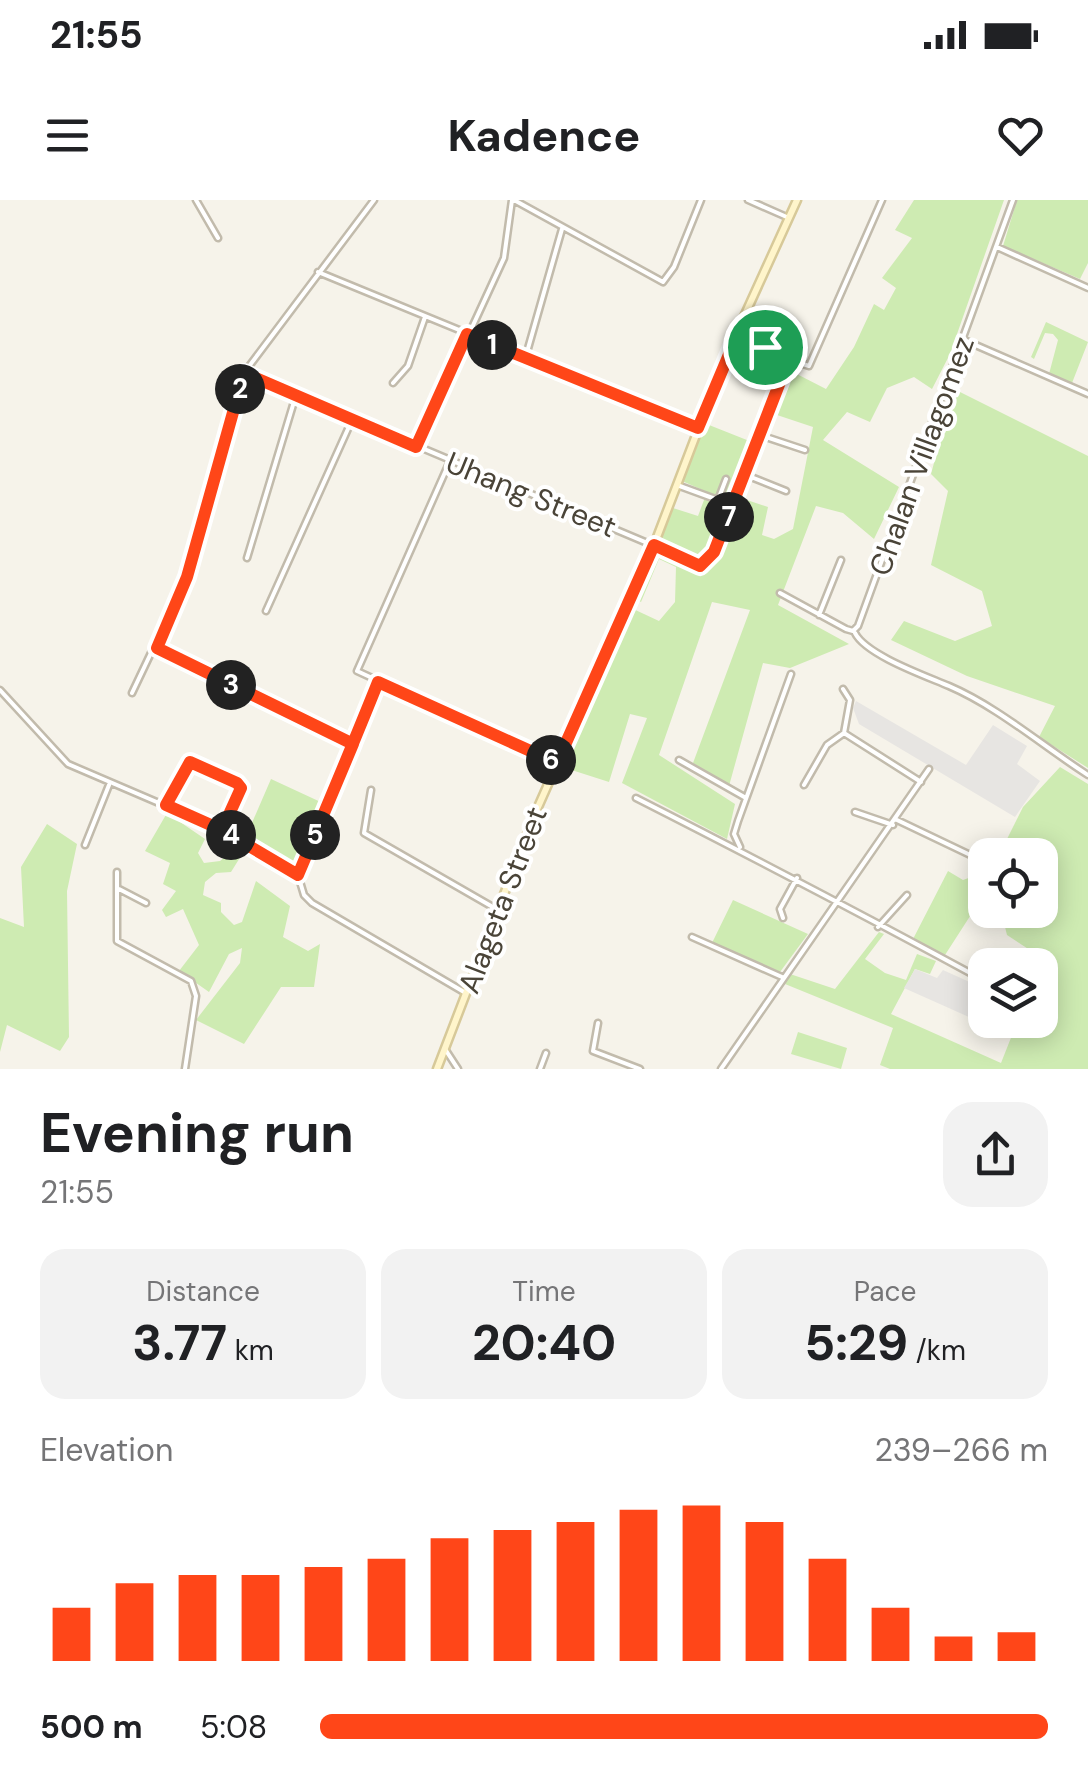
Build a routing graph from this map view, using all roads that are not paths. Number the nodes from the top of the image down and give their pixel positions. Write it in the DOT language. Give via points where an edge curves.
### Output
graph roads {
  1 [pos="196,200"];
  2 [pos="374,200"];
  3 [pos="513,200"];
  4 [pos="701,200"];
  5 [pos="748,200"];
  6 [pos="797,200"];
  7 [pos="882,200"];
  8 [pos="1012,200"];
  9 [pos="789,218"];
  10 [pos="562,229"];
  11 [pos="218,238"];
  12 [pos="997,247"];
  13 [pos="318,272"];
  14 [pos="1088,288"];
  15 [pos="425,317"];
  16 [pos="738,333"];
  17 [pos="467,334"];
  18 [pos="964,340"];
  19 [pos="785,358"];
  20 [pos="525,359"];
  21 [pos="244,373"];
  22 [pos="393,383"];
  23 [pos="1088,394"];
  24 [pos="296,396"];
  25 [pos="352,420"];
  26 [pos="698,428"];
  27 [pos="760,435"];
  28 [pos="416,447"];
  29 [pos="806,450"];
  30 [pos="450,462"];
  31 [pos="746,475"];
  32 [pos="726,479"];
  33 [pos="677,485"];
  34 [pos="786,491"];
  35 [pos="654,545"];
  36 [pos="247,558"];
  37 [pos="841,560"];
  38 [pos="780,592"];
  39 [pos="266,611"];
  40 [pos="819,615"];
  41 [pos="855,630"];
  42 [pos="157,648"];
  43 [pos="792,674"];
  44 [pos="378,682"];
  45 [pos="843,688"];
  46 [pos="1,690"];
  47 [pos="132,694"];
  48 [pos="844,732"];
  49 [pos="353,744"];
  50 [pos="679,760"];
  51 [pos="557,763"];
  52 [pos="929,769"];
  53 [pos="1088,776"];
  54 [pos="921,782"];
  55 [pos="110,783"];
  56 [pos="804,785"];
  57 [pos="371,790"];
  58 [pos="636,798"];
  59 [pos="746,798"];
  60 [pos="166,805"];
  61 [pos="855,812"];
  62 [pos="895,822"];
  63 [pos="222,830"];
  64 [pos="84,845"];
  65 [pos="743,851"];
  66 [pos="968,854"];
  67 [pos="117,872"];
  68 [pos="298,875"];
  69 [pos="797,878"];
  70 [pos="117,888"];
  71 [pos="906,895"];
  72 [pos="146,903"];
  73 [pos="836,904"];
  74 [pos="498,910"];
  75 [pos="783,918"];
  76 [pos="878,927"];
  77 [pos="692,937"];
  78 [pos="968,972"];
  79 [pos="782,977"];
  80 [pos="467,994"];
  81 [pos="598,1023"];
  82 [pos="445,1050"];
  83 [pos="546,1053"];
  84 [pos="185,1069"];
  85 [pos="437,1069"];
  86 [pos="458,1069"];
  87 [pos="540,1069"];
  88 [pos="640,1069"];
  89 [pos="721,1069"];
  1 -- 11 [label="street"];
  2 -- 13 [label="street"];
  3 -- 10 [label="street"];
  3 -- 17 [label="street" via="504,258"];
  4 -- 10 [label="street" via="663,282"];
  5 -- 9 [label="street"];
  6 -- 9 [label="main road, Alageta Street"];
  7 -- 19 [label="street" via="809,366"];
  8 -- 12 [label="street, Chalan Villagomez"];
  9 -- 16 [label="main road, Alageta Street"];
  10 -- 20 [label="street"];
  12 -- 14 [label="street"];
  12 -- 18 [label="street, Chalan Villagomez"];
  13 -- 15 [label="street"];
  13 -- 21 [label="street"];
  15 -- 17 [label="street"];
  15 -- 22 [label="street" via="408,366"];
  16 -- 19 [label="street"];
  16 -- 26 [label="main road, Alageta Street"];
  17 -- 20 [label="street"];
  17 -- 28 [label="street"];
  18 -- 23 [label="street"];
  18 -- 41 [label="street, Chalan Villagomez"];
  19 -- 27 [label="street"];
  20 -- 26 [label="street"];
  21 -- 24 [label="street, Uhang Street"];
  21 -- 42 [label="street" via="187,577"];
  24 -- 25 [label="street, Uhang Street"];
  24 -- 36 [label="street"];
  25 -- 28 [label="street, Uhang Street"];
  25 -- 39 [label="street"];
  26 -- 33 [label="main road, Alageta Street"];
  27 -- 29 [label="street"];
  27 -- 31 [label="street"];
  28 -- 30 [label="street, Uhang Street"];
  30 -- 35 [label="street, Uhang Street"];
  30 -- 44 [label="street" via="357,670"];
  31 -- 34 [label="street"];
  31 -- 35 [label="street, Uhang Street" via="704,566"];
  32 -- 33 [label="street" via="718,500"];
  33 -- 35 [label="main road, Alageta Street"];
  35 -- 51 [label="main road, Alageta Street"];
  37 -- 40 [label="street"];
  38 -- 40 [label="street"];
  40 -- 41 [label="street"];
  41 -- 53 [label="street" via="860,641 954,688"];
  42 -- 47 [label="street"];
  42 -- 49 [label="street"];
  43 -- 59 [label="street"];
  44 -- 49 [label="street"];
  44 -- 51 [label="street"];
  45 -- 48 [label="street" via="850,700"];
  46 -- 55 [label="street" via="68,764"];
  48 -- 54 [label="street"];
  48 -- 56 [label="street" via="827,744"];
  49 -- 68 [label="street"];
  50 -- 59 [label="street"];
  51 -- 74 [label="main road, Alageta Street"];
  52 -- 54 [label="street"];
  54 -- 62 [label="street"];
  55 -- 60 [label="street"];
  55 -- 64 [label="street"];
  57 -- 74 [label="street" via="364,832"];
  58 -- 65 [label="street"];
  59 -- 65 [label="street" via="734,834"];
  60 -- 63 [label="street"];
  60 -- 63 [label="street" via="190,762 241,788"];
  61 -- 62 [label="street"];
  62 -- 66 [label="street"];
  62 -- 73 [label="street"];
  63 -- 68 [label="street"];
  65 -- 69 [label="street"];
  67 -- 70 [label="street"];
  68 -- 80 [label="street" via="312,904"];
  69 -- 73 [label="street"];
  69 -- 75 [label="street" via="780,909"];
  70 -- 72 [label="street"];
  70 -- 84 [label="street" via="117,940 191,981 196,996"];
  71 -- 76 [label="street"];
  73 -- 76 [label="street"];
  73 -- 79 [label="street"];
  74 -- 80 [label="main road, Alageta Street"];
  76 -- 78 [label="street"];
  77 -- 79 [label="street"];
  79 -- 89 [label="street"];
  80 -- 82 [label="main road, Alageta Street"];
  81 -- 88 [label="street" via="593,1050"];
  82 -- 85 [label="main road, Alageta Street"];
  82 -- 86 [label="street"];
  83 -- 87 [label="street"];
}
